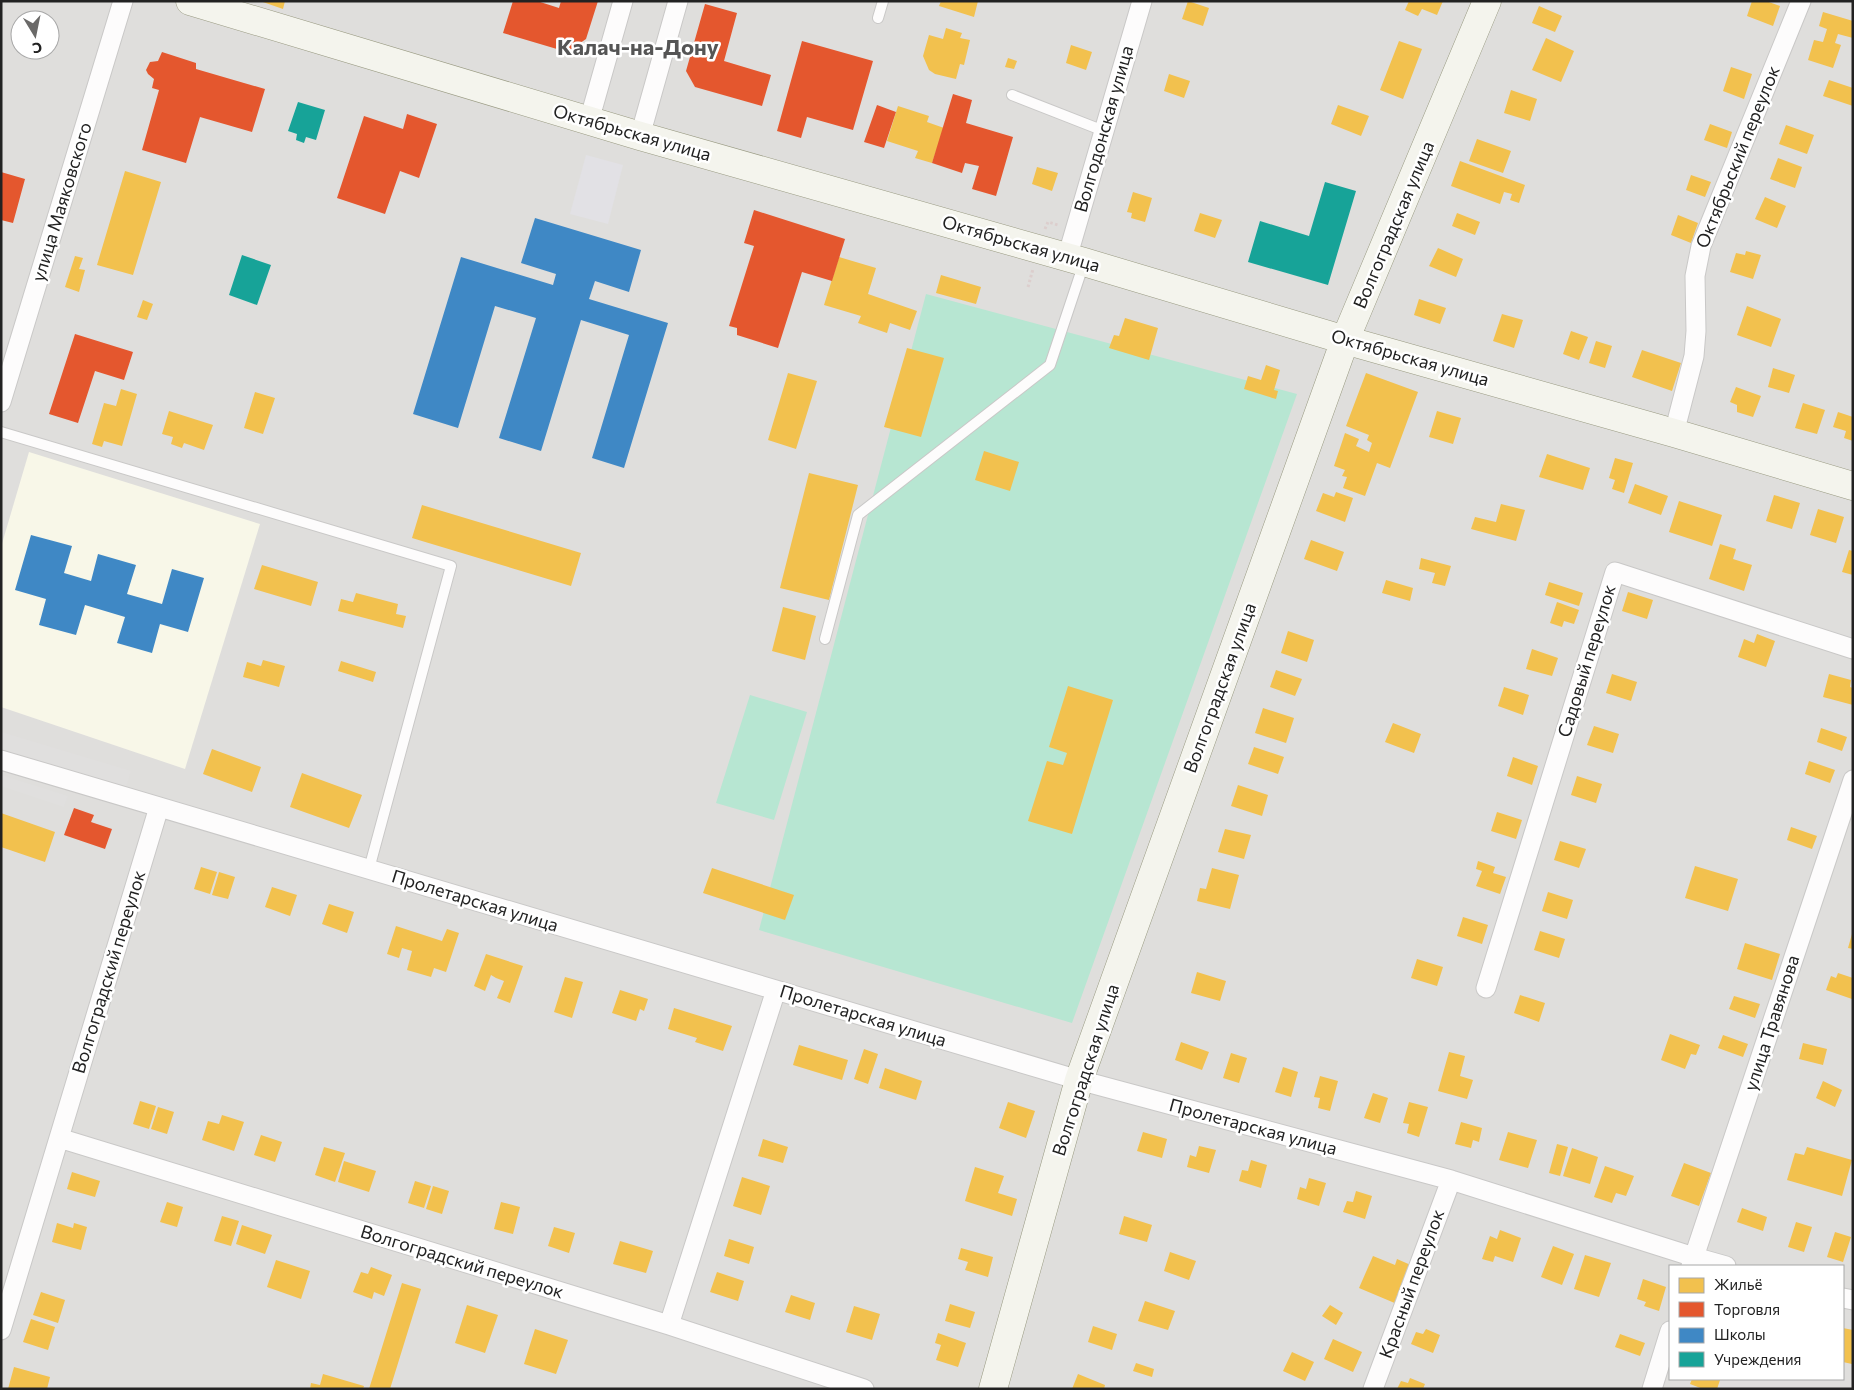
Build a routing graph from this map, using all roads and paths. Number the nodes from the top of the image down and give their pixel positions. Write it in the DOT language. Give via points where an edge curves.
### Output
graph roads {
  1 [pos="123,1"];
  2 [pos="190,1"];
  3 [pos="623,1"];
  4 [pos="678,1"];
  5 [pos="883,1"];
  6 [pos="1142,1"];
  7 [pos="1487,1"];
  8 [pos="1800,1"];
  9 [pos="878,18"];
  10 [pos="1012,95"];
  11 [pos="590,121"];
  12 [pos="1104,131"];
  13 [pos="640,136"];
  14 [pos="1076,260"];
  15 [pos="1345,340"];
  16 [pos="1,402"];
  17 [pos="1,432"];
  18 [pos="1674,433"];
  19 [pos="1853,486"];
  20 [pos="825,639"];
  21 [pos="1853,649"];
  22 [pos="1,760"];
  23 [pos="1853,780"];
  24 [pos="159,807"];
  25 [pos="369,869"];
  26 [pos="1486,988"];
  27 [pos="776,990"];
  28 [pos="1079,1080"];
  29 [pos="59,1138"];
  30 [pos="1451,1180"];
  31 [pos="1692,1262"];
  32 [pos="1718,1265"];
  33 [pos="669,1325"];
  34 [pos="1,1330"];
  35 [pos="1669,1334"];
  36 [pos="864,1389"];
  37 [pos="993,1389"];
  38 [pos="1373,1389"];
  39 [pos="1652,1389"];
  1 -- 16 [label="street, улица Маяковского"];
  2 -- 11 [label="main road, Октябрьская улица"];
  3 -- 11 [label="street"];
  4 -- 13 [label="street"];
  5 -- 9 [label="lane"];
  6 -- 12 [label="street, Волгодонская улица"];
  7 -- 15 [label="main road, Волгоградская улица"];
  8 -- 18 [label="street, Октябрьский переулок" via="1701,246 1696,276 1694,356"];
  10 -- 12 [label="lane"];
  11 -- 13 [label="main road, Октябрьская улица"];
  12 -- 14 [label="street, Волгодонская улица"];
  13 -- 14 [label="main road, Октябрьская улица"];
  14 -- 15 [label="main road, Октябрьская улица"];
  14 -- 20 [label="lane" via="1050,366 858,515"];
  15 -- 18 [label="main road, Октябрьская улица"];
  15 -- 28 [label="main road, Волгоградская улица"];
  17 -- 25 [label="lane" via="451,566"];
  18 -- 19 [label="main road, Октябрьская улица"];
  21 -- 26 [label="street, Садовый переулок" via="1615,572"];
  22 -- 24 [label="street, Пролетарская улица"];
  23 -- 31 [label="street, улица Травянова"];
  24 -- 25 [label="street, Пролетарская улица"];
  24 -- 29 [label="street, Волгоградский переулок"];
  25 -- 27 [label="street, Пролетарская улица"];
  27 -- 28 [label="street, Пролетарская улица"];
  27 -- 33 [label="street"];
  28 -- 30 [label="street, Пролетарская улица"];
  28 -- 37 [label="main road, Волгоградская улица"];
  29 -- 33 [label="street, Волгоградский переулок"];
  29 -- 34 [label="street, Волгоградский переулок"];
  30 -- 31 [label="street, Пролетарская улица"];
  30 -- 38 [label="street, Красный переулок"];
  31 -- 32 [label="street, Пролетарская улица"];
  33 -- 36 [label="street, Волгоградский переулок"];
  35 -- 39 [label="street"];
}
